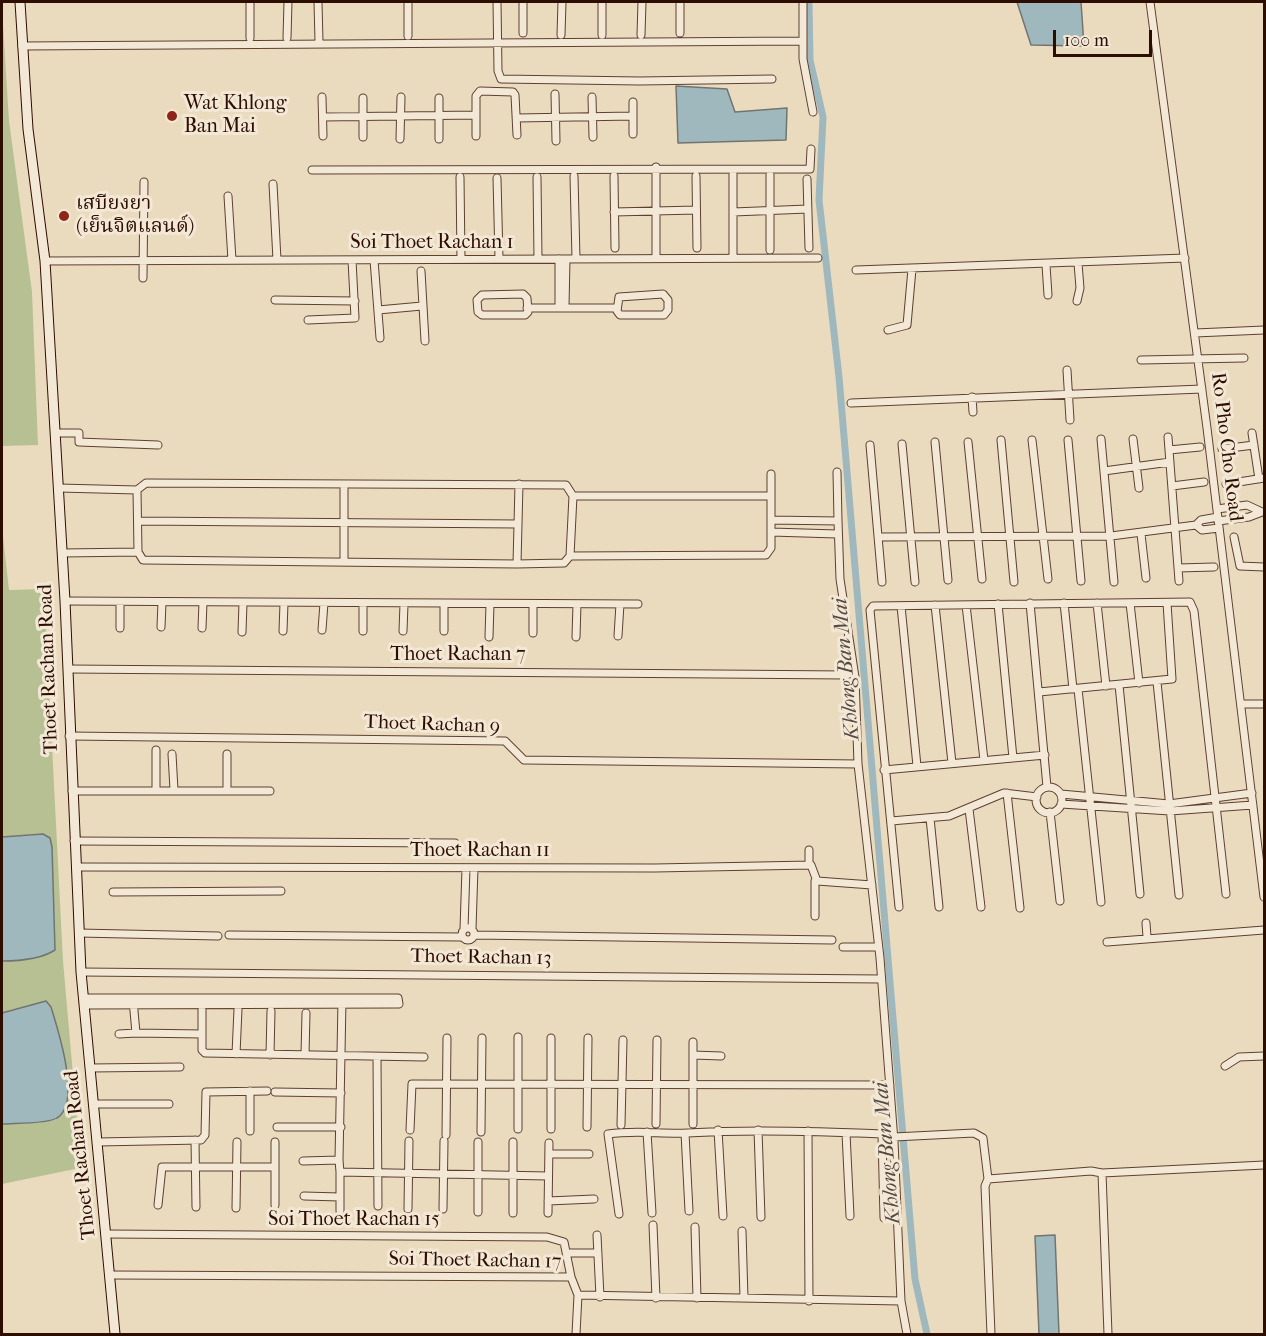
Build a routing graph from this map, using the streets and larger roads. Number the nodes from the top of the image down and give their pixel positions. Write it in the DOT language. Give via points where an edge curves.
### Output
graph roads {
  1 [pos="20,2"];
  2 [pos="250,2"];
  3 [pos="288,2"];
  4 [pos="318,2"];
  5 [pos="408,2"];
  6 [pos="497,2"];
  7 [pos="523,2"];
  8 [pos="562,2"];
  9 [pos="602,2"];
  10 [pos="642,2"];
  11 [pos="680,2"];
  12 [pos="803,2"];
  13 [pos="1150,2"];
  14 [pos="523,33"];
  15 [pos="680,33"];
  16 [pos="641,34"];
  17 [pos="561,35"];
  18 [pos="602,35"];
  19 [pos="408,36"];
  20 [pos="250,38"];
  21 [pos="287,38"];
  22 [pos="802,40"];
  23 [pos="320,42"];
  24 [pos="498,42"];
  25 [pos="22,46"];
  26 [pos="501,79"];
  27 [pos="772,79"];
  28 [pos="500,91"];
  29 [pos="555,94"];
  30 [pos="322,97"];
  31 [pos="401,97"];
  32 [pos="592,97"];
  33 [pos="363,98"];
  34 [pos="440,98"];
  35 [pos="633,102"];
  36 [pos="813,112"];
  37 [pos="475,115"];
  38 [pos="633,116"];
  39 [pos="323,117"];
  40 [pos="364,117"];
  41 [pos="401,117"];
  42 [pos="439,117"];
  43 [pos="592,117"];
  44 [pos="517,118"];
  45 [pos="556,118"];
  46 [pos="633,134"];
  47 [pos="516,135"];
  48 [pos="323,136"];
  49 [pos="476,136"];
  50 [pos="363,137"];
  51 [pos="593,137"];
  52 [pos="400,139"];
  53 [pos="439,139"];
  54 [pos="556,141"];
  55 [pos="811,149"];
  56 [pos="656,167"];
  57 [pos="312,170"];
  58 [pos="733,174"];
  59 [pos="770,175"];
  60 [pos="574,176"];
  61 [pos="614,176"];
  62 [pos="696,176"];
  63 [pos="460,177"];
  64 [pos="537,177"];
  65 [pos="497,178"];
  66 [pos="807,178"];
  67 [pos="144,182"];
  68 [pos="273,184"];
  69 [pos="228,196"];
  70 [pos="808,209"];
  71 [pos="696,210"];
  72 [pos="656,211"];
  73 [pos="770,211"];
  74 [pos="614,212"];
  75 [pos="733,212"];
  76 [pos="615,248"];
  77 [pos="697,248"];
  78 [pos="809,248"];
  79 [pos="770,250"];
  80 [pos="656,258"];
  81 [pos="733,258"];
  82 [pos="818,258"];
  83 [pos="1185,258"];
  84 [pos="461,259"];
  85 [pos="499,259"];
  86 [pos="538,259"];
  87 [pos="562,259"];
  88 [pos="576,259"];
  89 [pos="277,260"];
  90 [pos="352,260"];
  91 [pos="374,260"];
  92 [pos="45,261"];
  93 [pos="143,261"];
  94 [pos="232,261"];
  95 [pos="1078,263"];
  96 [pos="1046,265"];
  97 [pos="912,269"];
  98 [pos="856,270"];
  99 [pos="421,271"];
  100 [pos="143,278"];
  101 [pos="1048,295"];
  102 [pos="275,300"];
  103 [pos="355,301"];
  104 [pos="1077,301"];
  105 [pos="422,306"];
  106 [pos="562,307"];
  107 [pos="527,308"];
  108 [pos="617,308"];
  109 [pos="378,310"];
  110 [pos="308,320"];
  111 [pos="888,330"];
  112 [pos="1264,330"];
  113 [pos="1195,333"];
  114 [pos="380,338"];
  115 [pos="425,341"];
  116 [pos="1244,358"];
  117 [pos="1198,359"];
  118 [pos="1141,360"];
  119 [pos="1067,370"];
  120 [pos="1202,389"];
  121 [pos="1069,393"];
  122 [pos="972,397"];
  123 [pos="851,403"];
  124 [pos="972,412"];
  125 [pos="1070,420"];
  126 [pos="1252,433"];
  127 [pos="56,434"];
  128 [pos="1168,437"];
  129 [pos="1133,439"];
  130 [pos="1001,440"];
  131 [pos="1032,440"];
  132 [pos="1068,440"];
  133 [pos="1101,440"];
  134 [pos="935,442"];
  135 [pos="968,442"];
  136 [pos="902,444"];
  137 [pos="158,445"];
  138 [pos="870,445"];
  139 [pos="1254,445"];
  140 [pos="1200,447"];
  141 [pos="1222,449"];
  142 [pos="1169,450"];
  143 [pos="1170,462"];
  144 [pos="1137,466"];
  145 [pos="1104,471"];
  146 [pos="837,472"];
  147 [pos="771,474"];
  148 [pos="1262,478"];
  149 [pos="1204,482"];
  150 [pos="344,484"];
  151 [pos="519,484"];
  152 [pos="1226,484"];
  153 [pos="1172,486"];
  154 [pos="1139,488"];
  155 [pos="59,489"];
  156 [pos="137,490"];
  157 [pos="573,496"];
  158 [pos="771,496"];
  159 [pos="1263,512"];
  160 [pos="1218,519"];
  161 [pos="138,520"];
  162 [pos="771,520"];
  163 [pos="838,521"];
  164 [pos="1264,521"];
  165 [pos="344,523"];
  166 [pos="518,524"];
  167 [pos="1176,529"];
  168 [pos="771,532"];
  169 [pos="837,534"];
  170 [pos="1141,534"];
  171 [pos="1077,536"];
  172 [pos="1111,536"];
  173 [pos="878,537"];
  174 [pos="910,537"];
  175 [pos="945,537"];
  176 [pos="1010,537"];
  177 [pos="1043,537"];
  178 [pos="1234,537"];
  179 [pos="977,538"];
  180 [pos="63,552"];
  181 [pos="138,552"];
  182 [pos="570,556"];
  183 [pos="344,562"];
  184 [pos="517,564"];
  185 [pos="1214,567"];
  186 [pos="1264,567"];
  187 [pos="1178,568"];
  188 [pos="1146,578"];
  189 [pos="982,579"];
  190 [pos="1048,579"];
  191 [pos="948,580"];
  192 [pos="1081,581"];
  193 [pos="1179,581"];
  194 [pos="882,582"];
  195 [pos="915,582"];
  196 [pos="1014,582"];
  197 [pos="1114,582"];
  198 [pos="65,601"];
  199 [pos="120,602"];
  200 [pos="162,602"];
  201 [pos="203,602"];
  202 [pos="243,603"];
  203 [pos="284,603"];
  204 [pos="324,603"];
  205 [pos="363,603"];
  206 [pos="1030,603"];
  207 [pos="1064,603"];
  208 [pos="1097,603"];
  209 [pos="1130,603"];
  210 [pos="1167,603"];
  211 [pos="404,604"];
  212 [pos="444,604"];
  213 [pos="490,604"];
  214 [pos="533,604"];
  215 [pos="577,604"];
  216 [pos="620,604"];
  217 [pos="638,604"];
  218 [pos="966,604"];
  219 [pos="998,604"];
  220 [pos="935,605"];
  221 [pos="901,606"];
  222 [pos="161,627"];
  223 [pos="120,628"];
  224 [pos="202,628"];
  225 [pos="322,630"];
  226 [pos="283,631"];
  227 [pos="363,631"];
  228 [pos="403,631"];
  229 [pos="444,631"];
  230 [pos="242,632"];
  231 [pos="533,633"];
  232 [pos="489,636"];
  233 [pos="618,636"];
  234 [pos="576,637"];
  235 [pos="68,669"];
  236 [pos="847,675"];
  237 [pos="1157,682"];
  238 [pos="1139,683"];
  239 [pos="1119,685"];
  240 [pos="1106,686"];
  241 [pos="1076,689"];
  242 [pos="1039,692"];
  243 [pos="1241,704"];
  244 [pos="1264,704"];
  245 [pos="69,736"];
  246 [pos="156,750"];
  247 [pos="172,754"];
  248 [pos="228,754"];
  249 [pos="1045,754"];
  250 [pos="1013,758"];
  251 [pos="984,760"];
  252 [pos="952,763"];
  253 [pos="858,764"];
  254 [pos="918,766"];
  255 [pos="884,770"];
  256 [pos="1047,787"];
  257 [pos="156,790"];
  258 [pos="174,790"];
  259 [pos="227,790"];
  260 [pos="72,791"];
  261 [pos="270,791"];
  262 [pos="1007,793"];
  263 [pos="1252,793"];
  264 [pos="1061,794"];
  265 [pos="1037,797"];
  266 [pos="1214,799"];
  267 [pos="1092,802"];
  268 [pos="1061,804"];
  269 [pos="1130,805"];
  270 [pos="1253,805"];
  271 [pos="1170,808"];
  272 [pos="1216,808"];
  273 [pos="969,809"];
  274 [pos="1050,812"];
  275 [pos="930,819"];
  276 [pos="891,820"];
  277 [pos="74,841"];
  278 [pos="455,843"];
  279 [pos="809,850"];
  280 [pos="809,866"];
  281 [pos="76,867"];
  282 [pos="470,868"];
  283 [pos="815,881"];
  284 [pos="872,885"];
  285 [pos="280,891"];
  286 [pos="113,892"];
  287 [pos="1140,894"];
  288 [pos="1226,894"];
  289 [pos="1179,895"];
  290 [pos="1264,897"];
  291 [pos="1060,901"];
  292 [pos="1101,902"];
  293 [pos="899,907"];
  294 [pos="939,907"];
  295 [pos="981,907"];
  296 [pos="1020,908"];
  297 [pos="814,916"];
  298 [pos="1146,923"];
  299 [pos="1264,930"];
  300 [pos="79,933"];
  301 [pos="468,933"];
  302 [pos="229,935"];
  303 [pos="218,936"];
  304 [pos="1147,938"];
  305 [pos="832,940"];
  306 [pos="1107,942"];
  307 [pos="878,946"];
  308 [pos="843,947"];
  309 [pos="81,972"];
  310 [pos="881,979"];
  311 [pos="84,1001"];
  312 [pos="134,1001"];
  313 [pos="342,1001"];
  314 [pos="202,1010"];
  315 [pos="238,1010"];
  316 [pos="271,1011"];
  317 [pos="306,1013"];
  318 [pos="136,1033"];
  319 [pos="119,1034"];
  320 [pos="202,1034"];
  321 [pos="518,1037"];
  322 [pos="447,1038"];
  323 [pos="482,1038"];
  324 [pos="551,1038"];
  325 [pos="588,1038"];
  326 [pos="623,1040"];
  327 [pos="657,1040"];
  328 [pos="693,1042"];
  329 [pos="236,1054"];
  330 [pos="270,1055"];
  331 [pos="693,1055"];
  332 [pos="305,1056"];
  333 [pos="342,1056"];
  334 [pos="721,1056"];
  335 [pos="1264,1056"];
  336 [pos="377,1057"];
  337 [pos="424,1058"];
  338 [pos="1225,1066"];
  339 [pos="180,1067"];
  340 [pos="90,1068"];
  341 [pos="446,1084"];
  342 [pos="482,1084"];
  343 [pos="518,1084"];
  344 [pos="551,1084"];
  345 [pos="588,1084"];
  346 [pos="622,1085"];
  347 [pos="657,1085"];
  348 [pos="693,1085"];
  349 [pos="890,1085"];
  350 [pos="250,1091"];
  351 [pos="267,1091"];
  352 [pos="275,1092"];
  353 [pos="341,1093"];
  354 [pos="94,1104"];
  355 [pos="169,1104"];
  356 [pos="656,1124"];
  357 [pos="693,1124"];
  358 [pos="621,1125"];
  359 [pos="341,1127"];
  360 [pos="587,1127"];
  361 [pos="277,1128"];
  362 [pos="518,1129"];
  363 [pos="551,1129"];
  364 [pos="410,1130"];
  365 [pos="718,1130"];
  366 [pos="758,1130"];
  367 [pos="250,1131"];
  368 [pos="808,1131"];
  369 [pos="482,1132"];
  370 [pos="647,1132"];
  371 [pos="846,1132"];
  372 [pos="685,1133"];
  373 [pos="897,1137"];
  374 [pos="195,1140"];
  375 [pos="409,1141"];
  376 [pos="98,1142"];
  377 [pos="237,1142"];
  378 [pos="275,1142"];
  379 [pos="478,1142"];
  380 [pos="513,1142"];
  381 [pos="549,1143"];
  382 [pos="549,1154"];
  383 [pos="589,1154"];
  384 [pos="339,1160"];
  385 [pos="303,1161"];
  386 [pos="1264,1165"];
  387 [pos="196,1167"];
  388 [pos="237,1167"];
  389 [pos="275,1167"];
  390 [pos="340,1172"];
  391 [pos="377,1173"];
  392 [pos="408,1173"];
  393 [pos="445,1173"];
  394 [pos="1102,1173"];
  395 [pos="478,1175"];
  396 [pos="513,1176"];
  397 [pos="549,1176"];
  398 [pos="988,1179"];
  399 [pos="304,1196"];
  400 [pos="340,1197"];
  401 [pos="594,1200"];
  402 [pos="549,1201"];
  403 [pos="158,1205"];
  404 [pos="275,1205"];
  405 [pos="378,1206"];
  406 [pos="196,1207"];
  407 [pos="236,1208"];
  408 [pos="408,1209"];
  409 [pos="443,1209"];
  410 [pos="340,1210"];
  411 [pos="689,1211"];
  412 [pos="478,1212"];
  413 [pos="513,1213"];
  414 [pos="548,1213"];
  415 [pos="652,1213"];
  416 [pos="619,1214"];
  417 [pos="723,1216"];
  418 [pos="761,1216"];
  419 [pos="850,1216"];
  420 [pos="884,1218"];
  421 [pos="653,1226"];
  422 [pos="695,1227"];
  423 [pos="742,1232"];
  424 [pos="107,1234"];
  425 [pos="597,1234"];
  426 [pos="567,1253"];
  427 [pos="598,1253"];
  428 [pos="110,1275"];
  429 [pos="571,1277"];
  430 [pos="578,1295"];
  431 [pos="600,1297"];
  432 [pos="656,1298"];
  433 [pos="697,1298"];
  434 [pos="744,1298"];
  435 [pos="809,1301"];
  436 [pos="901,1301"];
  437 [pos="115,1335"];
  438 [pos="576,1335"];
  439 [pos="907,1335"];
  440 [pos="991,1335"];
  441 [pos="1108,1335"];
  1 -- 25 [label="street, Thoet Rachan Road"];
  2 -- 20 [label="street"];
  3 -- 21 [label="street"];
  4 -- 23 [label="street"];
  5 -- 19 [label="street"];
  6 -- 24 [label="street"];
  7 -- 14 [label="street"];
  8 -- 17 [label="street"];
  9 -- 18 [label="street"];
  10 -- 16 [label="street"];
  11 -- 15 [label="street"];
  12 -- 22 [label="street"];
  13 -- 83 [label="street, Ro Pho Cho Road"];
  22 -- 24 [label="street"];
  22 -- 36 [label="street"];
  23 -- 24 [label="street"];
  23 -- 25 [label="street"];
  24 -- 26 [label="street"];
  25 -- 92 [label="street, Thoet Rachan Road"];
  26 -- 27 [label="street"];
  26 -- 28 [label="street"];
  28 -- 37 [label="street" via="477,93"];
  28 -- 44 [label="street" via="515,94"];
  29 -- 45 [label="street"];
  30 -- 39 [label="street"];
  31 -- 41 [label="street"];
  32 -- 43 [label="street"];
  33 -- 40 [label="street"];
  34 -- 42 [label="street"];
  35 -- 38 [label="street"];
  37 -- 42 [label="street"];
  37 -- 49 [label="street"];
  38 -- 43 [label="street"];
  38 -- 46 [label="street"];
  39 -- 40 [label="street"];
  39 -- 48 [label="street"];
  40 -- 41 [label="street"];
  40 -- 50 [label="street"];
  41 -- 42 [label="street"];
  41 -- 52 [label="street"];
  42 -- 53 [label="street"];
  43 -- 45 [label="street"];
  43 -- 51 [label="street"];
  44 -- 45 [label="street"];
  44 -- 47 [label="street"];
  45 -- 54 [label="street"];
  55 -- 56 [label="street" via="810,169"];
  56 -- 57 [label="street"];
  56 -- 72 [label="street"];
  58 -- 75 [label="street"];
  59 -- 73 [label="street"];
  60 -- 88 [label="street"];
  61 -- 74 [label="street"];
  62 -- 71 [label="street"];
  63 -- 84 [label="street"];
  64 -- 86 [label="street"];
  65 -- 85 [label="street"];
  66 -- 70 [label="street"];
  67 -- 93 [label="street"];
  68 -- 89 [label="street"];
  69 -- 94 [label="street"];
  70 -- 73 [label="street"];
  70 -- 78 [label="street"];
  71 -- 72 [label="street"];
  71 -- 77 [label="street"];
  72 -- 74 [label="street"];
  72 -- 80 [label="street"];
  73 -- 75 [label="street"];
  73 -- 79 [label="street"];
  74 -- 76 [label="street"];
  75 -- 81 [label="street"];
  80 -- 81 [label="street, Soi Thoet Rachan 1"];
  80 -- 88 [label="street, Soi Thoet Rachan 1"];
  81 -- 82 [label="street, Soi Thoet Rachan 1"];
  83 -- 95 [label="street"];
  83 -- 113 [label="street, Ro Pho Cho Road"];
  84 -- 85 [label="street, Soi Thoet Rachan 1"];
  84 -- 91 [label="street, Soi Thoet Rachan 1"];
  85 -- 86 [label="street, Soi Thoet Rachan 1"];
  86 -- 87 [label="street, Soi Thoet Rachan 1"];
  87 -- 88 [label="street, Soi Thoet Rachan 1"];
  87 -- 106 [label="street"];
  89 -- 90 [label="street, Soi Thoet Rachan 1"];
  89 -- 94 [label="street, Soi Thoet Rachan 1"];
  90 -- 91 [label="street, Soi Thoet Rachan 1"];
  90 -- 103 [label="street"];
  91 -- 109 [label="street"];
  92 -- 93 [label="street, Soi Thoet Rachan 1"];
  92 -- 127 [label="street, Thoet Rachan Road"];
  93 -- 94 [label="street, Soi Thoet Rachan 1"];
  93 -- 100 [label="street"];
  95 -- 96 [label="street"];
  95 -- 104 [label="street"];
  96 -- 97 [label="street"];
  96 -- 101 [label="street"];
  97 -- 98 [label="street"];
  97 -- 111 [label="street" via="907,325"];
  99 -- 105 [label="street"];
  102 -- 103 [label="street"];
  103 -- 110 [label="street" via="356,318"];
  105 -- 109 [label="street"];
  105 -- 115 [label="street"];
  106 -- 107 [label="street"];
  106 -- 108 [label="street"];
  107 -- 107 [label="street" via="525,315 482,315 477,300 482,295 523,294"];
  108 -- 108 [label="street" via="619,297 624,296 663,294 668,300 664,315 620,315"];
  109 -- 114 [label="street"];
  112 -- 113 [label="street"];
  113 -- 117 [label="street, Ro Pho Cho Road"];
  116 -- 117 [label="street"];
  117 -- 118 [label="street"];
  117 -- 120 [label="street, Ro Pho Cho Road"];
  119 -- 121 [label="street"];
  120 -- 121 [label="street"];
  120 -- 160 [label="street, Ro Pho Cho Road"];
  121 -- 122 [label="street"];
  121 -- 125 [label="street"];
  122 -- 123 [label="street"];
  122 -- 124 [label="street"];
  126 -- 139 [label="street"];
  127 -- 137 [label="street" via="79,433 79,442"];
  127 -- 155 [label="street, Thoet Rachan Road"];
  128 -- 142 [label="street"];
  129 -- 144 [label="street"];
  130 -- 176 [label="street"];
  131 -- 177 [label="street"];
  132 -- 171 [label="street"];
  133 -- 145 [label="street"];
  134 -- 175 [label="street"];
  135 -- 179 [label="street"];
  136 -- 174 [label="street"];
  138 -- 173 [label="street"];
  139 -- 141 [label="street"];
  139 -- 148 [label="street"];
  140 -- 142 [label="street"];
  142 -- 143 [label="street"];
  143 -- 144 [label="street"];
  143 -- 153 [label="street"];
  144 -- 145 [label="street"];
  144 -- 154 [label="street"];
  145 -- 172 [label="street"];
  146 -- 163 [label="street"];
  147 -- 158 [label="street"];
  148 -- 152 [label="street"];
  149 -- 153 [label="street"];
  150 -- 151 [label="street"];
  150 -- 156 [label="street" via="146,483"];
  150 -- 165 [label="street"];
  151 -- 157 [label="street" via="566,485"];
  151 -- 166 [label="street"];
  153 -- 167 [label="street"];
  155 -- 156 [label="street"];
  155 -- 180 [label="street, Thoet Rachan Road"];
  156 -- 161 [label="street"];
  157 -- 158 [label="street"];
  157 -- 182 [label="street"];
  158 -- 162 [label="street"];
  159 -- 160 [label="street"];
  159 -- 160 [label="street" via="1247,505"];
  159 -- 164 [label="street"];
  160 -- 167 [label="street"];
  160 -- 243 [label="street, Ro Pho Cho Road"];
  161 -- 165 [label="street"];
  161 -- 181 [label="street"];
  162 -- 163 [label="street"];
  162 -- 168 [label="street"];
  163 -- 169 [label="street"];
  165 -- 166 [label="street"];
  165 -- 183 [label="street"];
  166 -- 184 [label="street"];
  167 -- 170 [label="street"];
  167 -- 187 [label="street"];
  168 -- 169 [label="street"];
  168 -- 182 [label="street" via="771,548 766,555"];
  169 -- 253 [label="street" via="855,677"];
  170 -- 172 [label="street"];
  170 -- 188 [label="street"];
  171 -- 172 [label="street"];
  171 -- 177 [label="street"];
  171 -- 192 [label="street"];
  172 -- 197 [label="street"];
  173 -- 174 [label="street"];
  173 -- 194 [label="street"];
  174 -- 175 [label="street"];
  174 -- 195 [label="street"];
  175 -- 179 [label="street"];
  175 -- 191 [label="street"];
  176 -- 177 [label="street"];
  176 -- 179 [label="street"];
  176 -- 196 [label="street"];
  177 -- 190 [label="street"];
  178 -- 186 [label="street" via="1240,566"];
  179 -- 189 [label="street"];
  180 -- 181 [label="street"];
  180 -- 198 [label="street, Thoet Rachan Road"];
  181 -- 183 [label="street" via="143,560"];
  182 -- 184 [label="street" via="564,563"];
  183 -- 184 [label="street"];
  185 -- 187 [label="street"];
  187 -- 193 [label="street"];
  198 -- 199 [label="street"];
  198 -- 235 [label="street, Thoet Rachan Road"];
  199 -- 200 [label="street"];
  199 -- 223 [label="street"];
  200 -- 201 [label="street"];
  200 -- 222 [label="street"];
  201 -- 202 [label="street"];
  201 -- 224 [label="street"];
  202 -- 203 [label="street"];
  202 -- 230 [label="street"];
  203 -- 204 [label="street"];
  203 -- 226 [label="street"];
  204 -- 205 [label="street"];
  204 -- 225 [label="street"];
  205 -- 211 [label="street"];
  205 -- 227 [label="street"];
  206 -- 207 [label="street"];
  206 -- 219 [label="street"];
  206 -- 242 [label="street"];
  207 -- 208 [label="street"];
  207 -- 241 [label="street"];
  208 -- 209 [label="street"];
  208 -- 240 [label="street"];
  209 -- 210 [label="street"];
  209 -- 238 [label="street"];
  210 -- 237 [label="street" via="1173,678"];
  210 -- 266 [label="street" via="1190,602 1194,606"];
  211 -- 212 [label="street"];
  211 -- 228 [label="street"];
  212 -- 213 [label="street"];
  212 -- 229 [label="street"];
  213 -- 214 [label="street"];
  213 -- 232 [label="street"];
  214 -- 215 [label="street"];
  214 -- 231 [label="street"];
  215 -- 216 [label="street"];
  215 -- 234 [label="street"];
  216 -- 217 [label="street"];
  216 -- 233 [label="street"];
  218 -- 219 [label="street"];
  218 -- 220 [label="street"];
  218 -- 251 [label="street"];
  219 -- 250 [label="street"];
  220 -- 221 [label="street"];
  220 -- 252 [label="street"];
  221 -- 254 [label="street"];
  221 -- 255 [label="street" via="873,606 870,610"];
  235 -- 236 [label="street, Thoet Rachan 7"];
  235 -- 245 [label="street, Thoet Rachan Road"];
  237 -- 238 [label="street"];
  237 -- 271 [label="street"];
  238 -- 239 [label="street"];
  239 -- 240 [label="street"];
  239 -- 269 [label="street"];
  240 -- 241 [label="street"];
  241 -- 242 [label="street"];
  241 -- 267 [label="street"];
  242 -- 249 [label="street"];
  243 -- 244 [label="street"];
  243 -- 263 [label="street, Ro Pho Cho Road"];
  245 -- 253 [label="street, Thoet Rachan 9" via="505,741 524,760"];
  245 -- 260 [label="street, Thoet Rachan Road"];
  246 -- 257 [label="street"];
  247 -- 258 [label="street"];
  248 -- 259 [label="street"];
  249 -- 250 [label="street"];
  249 -- 256 [label="street"];
  250 -- 251 [label="street"];
  251 -- 252 [label="street"];
  252 -- 254 [label="street"];
  253 -- 284 [label="street"];
  254 -- 255 [label="street"];
  255 -- 276 [label="street"];
  256 -- 264 [label="street"];
  256 -- 265 [label="street"];
  257 -- 258 [label="street"];
  257 -- 260 [label="street"];
  258 -- 259 [label="street"];
  259 -- 261 [label="street"];
  260 -- 277 [label="street, Thoet Rachan Road"];
  262 -- 265 [label="street"];
  262 -- 273 [label="street"];
  262 -- 296 [label="street"];
  263 -- 266 [label="street"];
  263 -- 270 [label="street, Ro Pho Cho Road"];
  264 -- 267 [label="street"];
  264 -- 268 [label="street"];
  265 -- 274 [label="street" via="1040,808"];
  266 -- 271 [label="street"];
  266 -- 272 [label="street"];
  267 -- 268 [label="street"];
  267 -- 269 [label="street"];
  267 -- 292 [label="street"];
  268 -- 274 [label="street"];
  269 -- 271 [label="street"];
  269 -- 287 [label="street"];
  270 -- 272 [label="street"];
  270 -- 290 [label="street, Ro Pho Cho Road"];
  271 -- 272 [label="street"];
  271 -- 289 [label="street"];
  272 -- 288 [label="street"];
  273 -- 275 [label="street"];
  273 -- 295 [label="street"];
  274 -- 291 [label="street"];
  275 -- 276 [label="street"];
  275 -- 294 [label="street"];
  276 -- 293 [label="street"];
  277 -- 278 [label="street"];
  277 -- 281 [label="street, Thoet Rachan Road"];
  279 -- 280 [label="street"];
  280 -- 282 [label="street, Thoet Rachan 11"];
  280 -- 283 [label="street" via="814,868"];
  281 -- 282 [label="street, Thoet Rachan 11"];
  281 -- 300 [label="street, Thoet Rachan Road"];
  282 -- 301 [label="street"];
  283 -- 284 [label="street"];
  283 -- 297 [label="street"];
  284 -- 307 [label="street"];
  285 -- 286 [label="street"];
  298 -- 304 [label="street"];
  299 -- 304 [label="street"];
  300 -- 303 [label="street"];
  300 -- 309 [label="street, Thoet Rachan Road"];
  301 -- 302 [label="street"];
  301 -- 305 [label="street"];
  304 -- 306 [label="street"];
  307 -- 308 [label="street"];
  307 -- 310 [label="street"];
  309 -- 310 [label="street, Thoet Rachan 13"];
  309 -- 311 [label="street, Thoet Rachan Road"];
  310 -- 349 [label="street"];
  311 -- 312 [label="street"];
  311 -- 340 [label="street, Thoet Rachan Road"];
  312 -- 313 [label="street"];
  312 -- 318 [label="street"];
  313 -- 313 [label="street" via="399,999 398,1005"];
  313 -- 333 [label="street"];
  314 -- 320 [label="street"];
  315 -- 329 [label="street"];
  316 -- 330 [label="street"];
  317 -- 332 [label="street"];
  318 -- 319 [label="street"];
  318 -- 320 [label="street"];
  320 -- 329 [label="street" via="205,1053"];
  321 -- 343 [label="street"];
  322 -- 341 [label="street"];
  323 -- 342 [label="street"];
  324 -- 344 [label="street"];
  325 -- 345 [label="street"];
  326 -- 346 [label="street"];
  327 -- 347 [label="street"];
  328 -- 331 [label="street"];
  329 -- 330 [label="street"];
  330 -- 332 [label="street"];
  331 -- 334 [label="street"];
  331 -- 348 [label="street"];
  332 -- 333 [label="street"];
  333 -- 336 [label="street"];
  333 -- 353 [label="street"];
  335 -- 338 [label="street" via="1239,1057"];
  336 -- 337 [label="street"];
  336 -- 391 [label="street"];
  339 -- 340 [label="street"];
  340 -- 354 [label="street, Thoet Rachan Road"];
  341 -- 342 [label="street"];
  341 -- 364 [label="street" via="412,1084"];
  341 -- 393 [label="street"];
  342 -- 343 [label="street"];
  342 -- 369 [label="street"];
  343 -- 344 [label="street"];
  343 -- 362 [label="street"];
  344 -- 345 [label="street"];
  344 -- 363 [label="street"];
  345 -- 346 [label="street"];
  345 -- 360 [label="street"];
  346 -- 347 [label="street"];
  346 -- 358 [label="street"];
  347 -- 348 [label="street"];
  347 -- 356 [label="street"];
  348 -- 349 [label="street"];
  348 -- 357 [label="street"];
  349 -- 373 [label="street"];
  350 -- 351 [label="street"];
  350 -- 367 [label="street"];
  350 -- 374 [label="street" via="206,1092 205,1135"];
  352 -- 353 [label="street"];
  353 -- 359 [label="street"];
  354 -- 355 [label="street"];
  354 -- 376 [label="street, Thoet Rachan Road"];
  359 -- 361 [label="street"];
  359 -- 384 [label="street"];
  365 -- 366 [label="street"];
  365 -- 372 [label="street"];
  365 -- 417 [label="street"];
  366 -- 368 [label="street"];
  366 -- 418 [label="street"];
  368 -- 371 [label="street"];
  368 -- 435 [label="street"];
  370 -- 372 [label="street"];
  370 -- 415 [label="street"];
  370 -- 416 [label="street" via="608,1134"];
  371 -- 419 [label="street"];
  371 -- 420 [label="street" via="882,1134"];
  372 -- 411 [label="street"];
  373 -- 398 [label="street" via="980,1134"];
  373 -- 436 [label="street"];
  374 -- 376 [label="street"];
  374 -- 387 [label="street"];
  375 -- 392 [label="street"];
  376 -- 424 [label="street, Thoet Rachan Road"];
  377 -- 388 [label="street"];
  378 -- 389 [label="street"];
  379 -- 395 [label="street"];
  380 -- 396 [label="street"];
  381 -- 382 [label="street"];
  382 -- 383 [label="street"];
  382 -- 397 [label="street"];
  384 -- 385 [label="street"];
  384 -- 390 [label="street"];
  386 -- 394 [label="street"];
  387 -- 388 [label="street"];
  387 -- 403 [label="street" via="162,1167"];
  387 -- 406 [label="street"];
  388 -- 389 [label="street"];
  388 -- 407 [label="street"];
  389 -- 404 [label="street"];
  390 -- 391 [label="street"];
  390 -- 400 [label="street"];
  391 -- 392 [label="street"];
  391 -- 405 [label="street"];
  392 -- 393 [label="street"];
  392 -- 408 [label="street"];
  393 -- 395 [label="street"];
  393 -- 409 [label="street"];
  394 -- 398 [label="street"];
  394 -- 441 [label="street"];
  395 -- 396 [label="street"];
  395 -- 412 [label="street"];
  396 -- 397 [label="street"];
  396 -- 413 [label="street"];
  397 -- 402 [label="street"];
  398 -- 440 [label="street" via="984,1186"];
  399 -- 400 [label="street"];
  400 -- 410 [label="street"];
  401 -- 402 [label="street"];
  402 -- 414 [label="street"];
  421 -- 432 [label="street"];
  422 -- 433 [label="street"];
  423 -- 434 [label="street"];
  424 -- 426 [label="street, Soi Thoet Rachan 15" via="547,1237 564,1242"];
  424 -- 428 [label="street, Thoet Rachan Road"];
  425 -- 427 [label="street"];
  426 -- 427 [label="street"];
  426 -- 429 [label="street"];
  427 -- 431 [label="street"];
  428 -- 429 [label="street, Soi Thoet Rachan 17"];
  428 -- 437 [label="street, Thoet Rachan Road"];
  429 -- 430 [label="street, Soi Thoet Rachan 17"];
  430 -- 431 [label="street, Soi Thoet Rachan 17"];
  430 -- 438 [label="street"];
  431 -- 432 [label="street, Soi Thoet Rachan 17"];
  432 -- 433 [label="street, Soi Thoet Rachan 17"];
  433 -- 434 [label="street, Soi Thoet Rachan 17"];
  434 -- 435 [label="street, Soi Thoet Rachan 17"];
  435 -- 436 [label="street, Soi Thoet Rachan 17"];
  436 -- 439 [label="street"];
}
